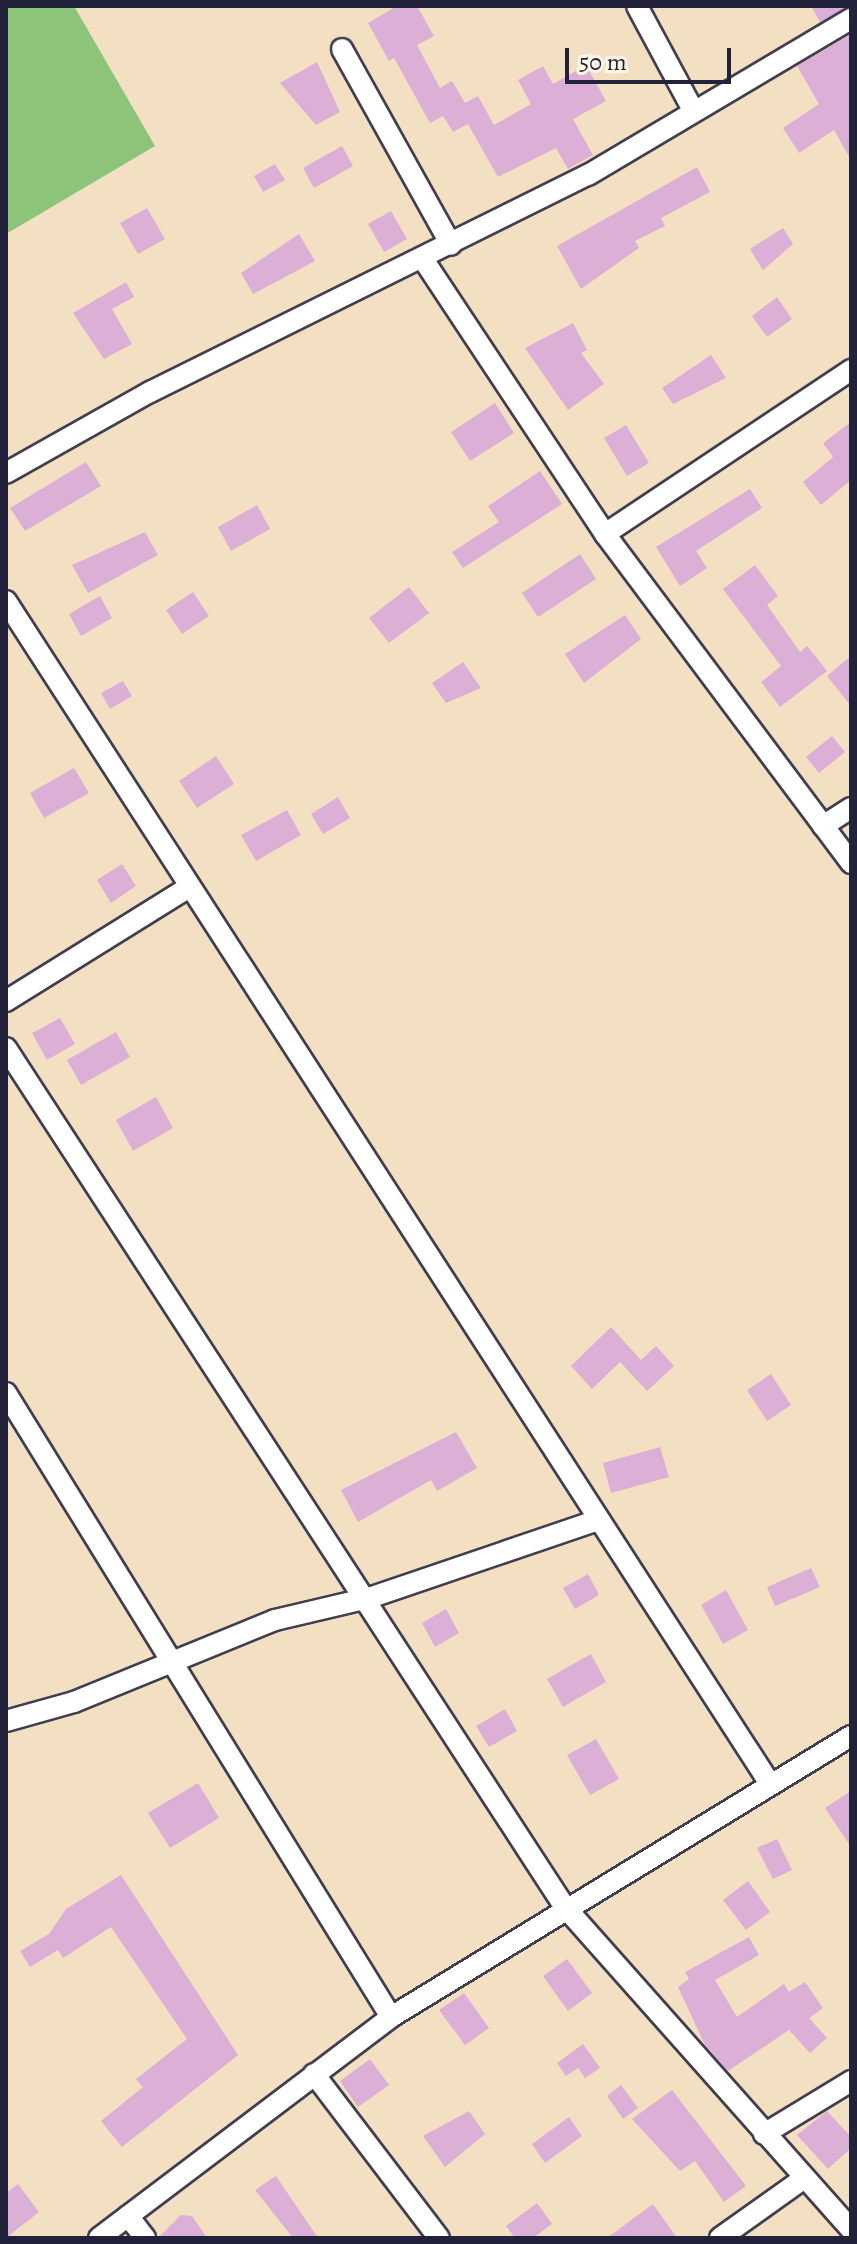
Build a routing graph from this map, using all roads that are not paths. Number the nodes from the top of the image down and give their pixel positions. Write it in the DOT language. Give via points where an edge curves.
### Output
graph roads {
  1 [pos="637,6"];
  2 [pos="851,19"];
  3 [pos="342,49"];
  4 [pos="693,110"];
  5 [pos="451,245"];
  6 [pos="423,259"];
  7 [pos="849,374"];
  8 [pos="6,473"];
  9 [pos="605,534"];
  10 [pos="6,601"];
  11 [pos="851,808"];
  12 [pos="823,826"];
  13 [pos="851,863"];
  14 [pos="186,889"];
  15 [pos="6,1001"];
  16 [pos="6,1048"];
  17 [pos="6,1393"];
  18 [pos="595,1521"];
  19 [pos="369,1598"];
  20 [pos="174,1664"];
  21 [pos="6,1721"];
  22 [pos="851,1736"];
  23 [pos="770,1784"];
  24 [pos="564,1906"];
  25 [pos="391,2017"];
  26 [pos="314,2074"];
  27 [pos="851,2081"];
  28 [pos="764,2134"];
  29 [pos="803,2179"];
  30 [pos="128,2216"];
  31 [pos="851,2229"];
  32 [pos="103,2237"];
  33 [pos="145,2238"];
  34 [pos="439,2238"];
  35 [pos="720,2238"];
  1 -- 4 [label="street"];
  2 -- 4 [label="street"];
  3 -- 5 [label="street"];
  4 -- 5 [label="street"];
  5 -- 6 [label="street"];
  6 -- 8 [label="street" via="150,392"];
  6 -- 9 [label="street"];
  7 -- 9 [label="street"];
  9 -- 12 [label="street"];
  10 -- 14 [label="street"];
  11 -- 12 [label="street"];
  12 -- 13 [label="street"];
  14 -- 15 [label="street"];
  14 -- 18 [label="street"];
  16 -- 19 [label="street"];
  17 -- 20 [label="street"];
  18 -- 19 [label="street"];
  18 -- 23 [label="street"];
  19 -- 20 [label="street" via="275,1620"];
  19 -- 24 [label="street"];
  20 -- 21 [label="street"];
  20 -- 25 [label="street"];
  22 -- 23 [label="street"];
  23 -- 24 [label="street"];
  24 -- 25 [label="street"];
  24 -- 28 [label="street"];
  25 -- 26 [label="street"];
  26 -- 30 [label="street"];
  26 -- 34 [label="street"];
  27 -- 28 [label="street"];
  28 -- 29 [label="street"];
  29 -- 31 [label="street"];
  29 -- 35 [label="street"];
  30 -- 32 [label="street"];
  30 -- 33 [label="street"];
}
